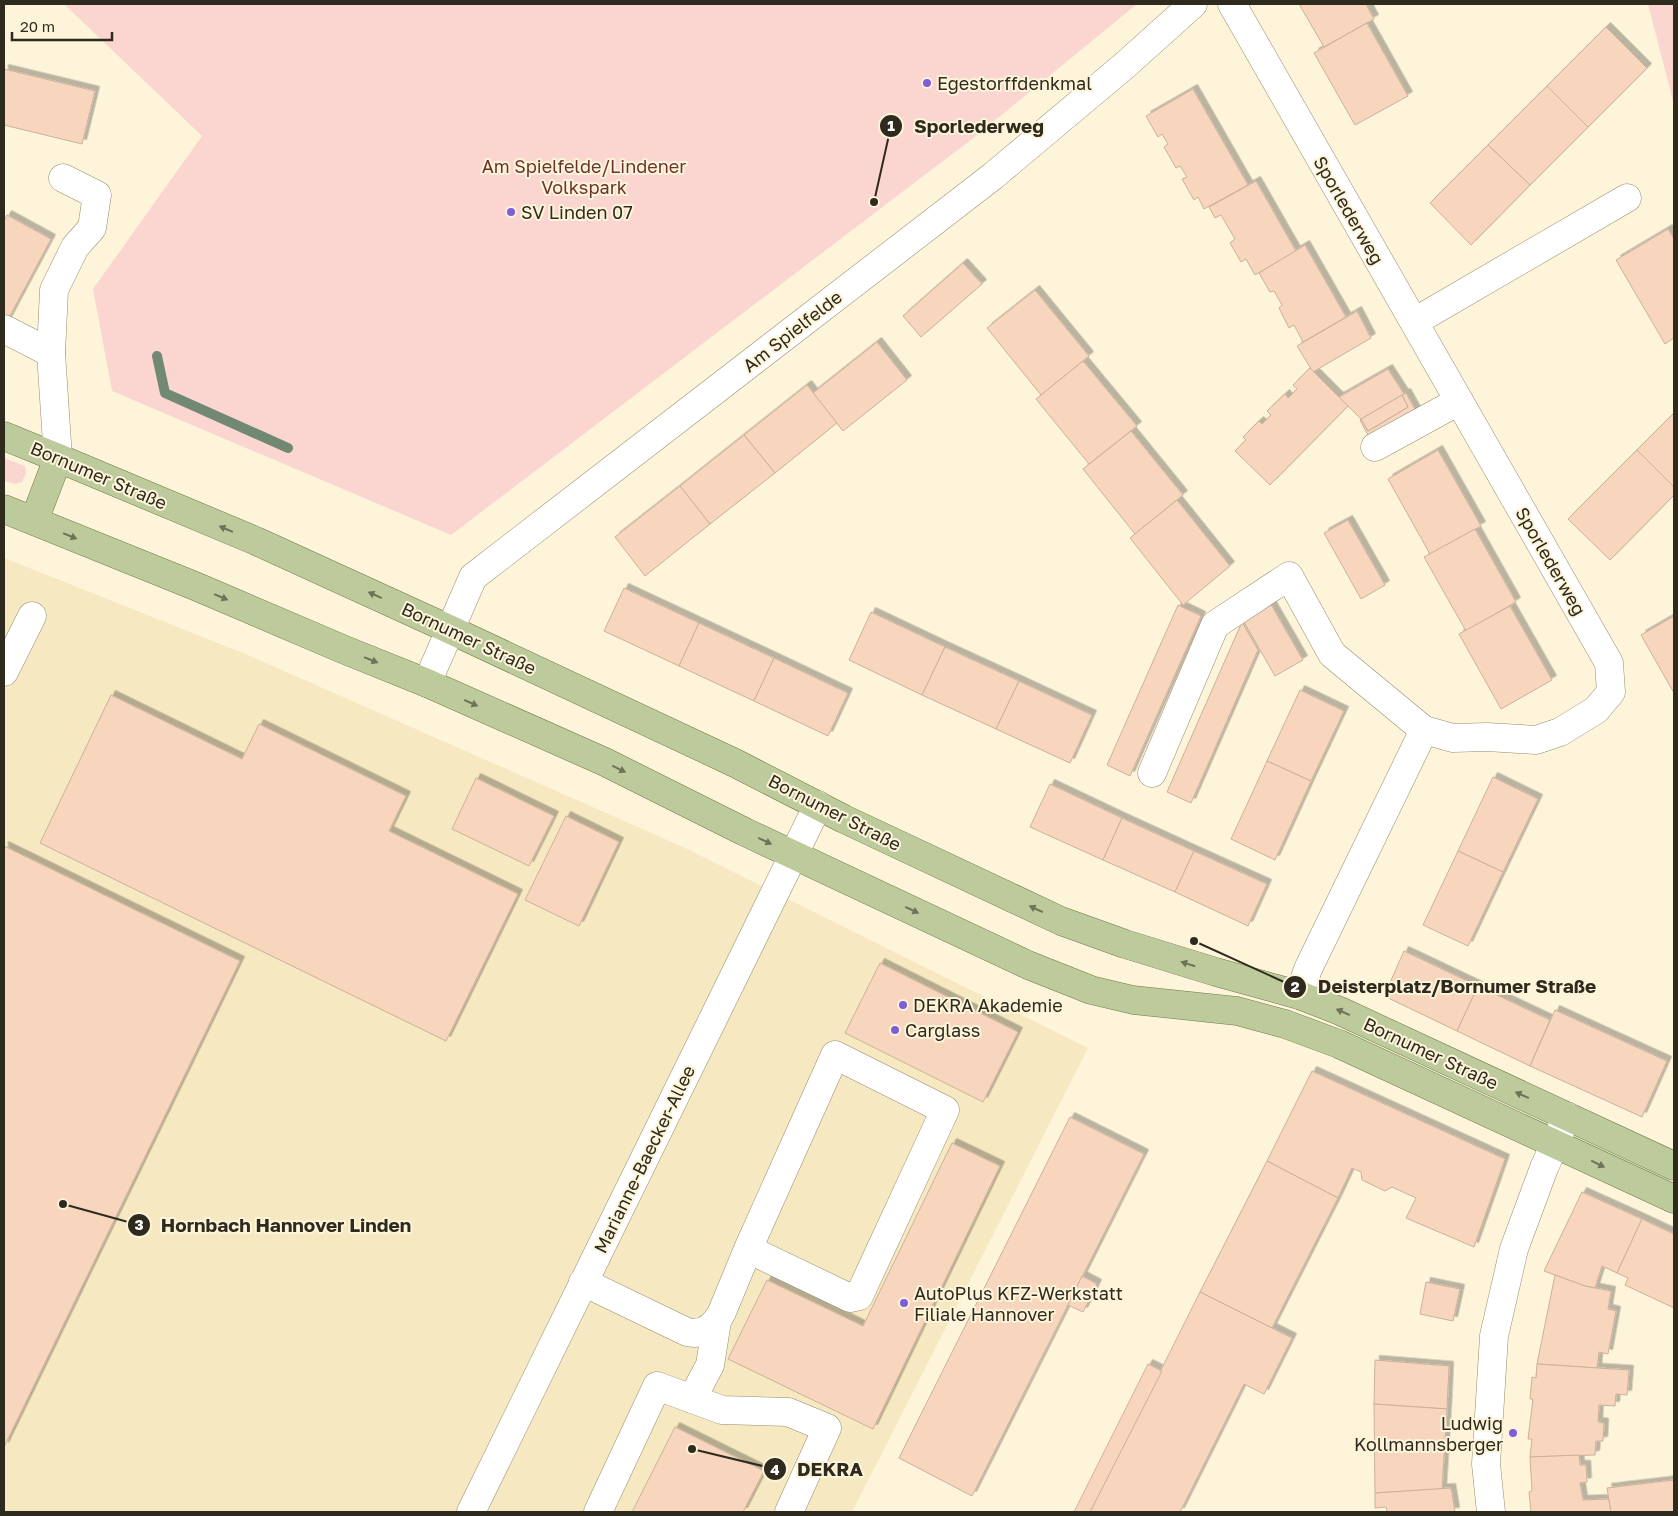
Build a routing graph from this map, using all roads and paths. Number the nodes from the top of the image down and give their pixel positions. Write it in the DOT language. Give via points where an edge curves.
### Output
graph roads {
  1 [pos="1193,4"];
  2 [pos="1232,4"];
  3 [pos="63,178"];
  4 [pos="1627,198"];
  5 [pos="1414,322"];
  6 [pos="4,330"];
  7 [pos="51,353"];
  8 [pos="1459,401"];
  9 [pos="4,436"];
  10 [pos="1376,448"];
  11 [pos="58,458"];
  12 [pos="4,509"];
  13 [pos="34,521"];
  14 [pos="32,616"];
  15 [pos="451,630"];
  16 [pos="4,672"];
  17 [pos="427,683"];
  18 [pos="1424,730"];
  19 [pos="1152,773"];
  20 [pos="818,805"];
  21 [pos="794,855"];
  22 [pos="1299,995"];
  23 [pos="1567,1116"];
  24 [pos="1554,1143"];
  25 [pos="1674,1166"];
  26 [pos="1674,1199"];
  27 [pos="748,1249"];
  28 [pos="584,1282"];
  29 [pos="717,1321"];
  30 [pos="692,1399"];
  31 [pos="471,1512"];
  32 [pos="598,1512"];
  33 [pos="788,1512"];
  34 [pos="1491,1512"];
  1 -- 15 [label="street, Am Spielfelde" via="993,176 473,577"];
  2 -- 5 [label="street, Sporlederweg"];
  3 -- 7 [label="street" via="97,194 92,228 76,247 54,290"];
  4 -- 5 [label="street"];
  5 -- 8 [label="street, Sporlederweg"];
  6 -- 7 [label="street"];
  7 -- 11 [label="street"];
  8 -- 10 [label="street"];
  8 -- 18 [label="street, Sporlederweg" via="1608,662 1611,692 1596,710 1560,732 1536,740 1453,738"];
  9 -- 11 [label="main road, Bornumer Straße"];
  11 -- 13 [label="main road"];
  15 -- 11 [label="main road, Bornumer Straße, one-way" via="256,541"];
  12 -- 13 [label="main road, Bornumer Straße"];
  13 -- 17 [label="main road, Bornumer Straße, one-way"];
  14 -- 16 [label="street"];
  15 -- 17 [label="street, Am Spielfelde"];
  15 -- 20 [label="main road, Bornumer Straße"];
  17 -- 21 [label="main road, Bornumer Straße, one-way" via="605,762"];
  18 -- 19 [label="street" via="1332,654 1289,576 1215,625"];
  18 -- 22 [label="street" via="1308,969"];
  20 -- 21 [label="street, Marianne-Baecker-Allee"];
  22 -- 20 [label="main road, Bornumer Straße, one-way" via="1125,944 1061,920"];
  21 -- 24 [label="main road, Bornumer Straße, one-way" via="1091,990 1133,1000 1237,1012 1285,1024 1339,1044"];
  21 -- 28 [label="street, Marianne-Baecker-Allee"];
  23 -- 22 [label="main road, Bornumer Straße, one-way"];
  23 -- 24 [label="street"];
  23 -- 25 [label="main road, Bornumer Straße"];
  24 -- 26 [label="main road, Bornumer Straße, one-way"];
  24 -- 34 [label="street" via="1514,1249 1494,1336 1486,1464"];
  27 -- 27 [label="street" via="850,1298 859,1296 945,1110 835,1055"];
  27 -- 29 [label="street"];
  28 -- 29 [label="street" via="687,1332 702,1332"];
  28 -- 31 [label="street, Marianne-Baecker-Allee"];
  29 -- 30 [label="street" via="710,1365"];
  30 -- 32 [label="street" via="658,1386"];
  30 -- 33 [label="street" via="722,1410 788,1412 828,1428"];
}
